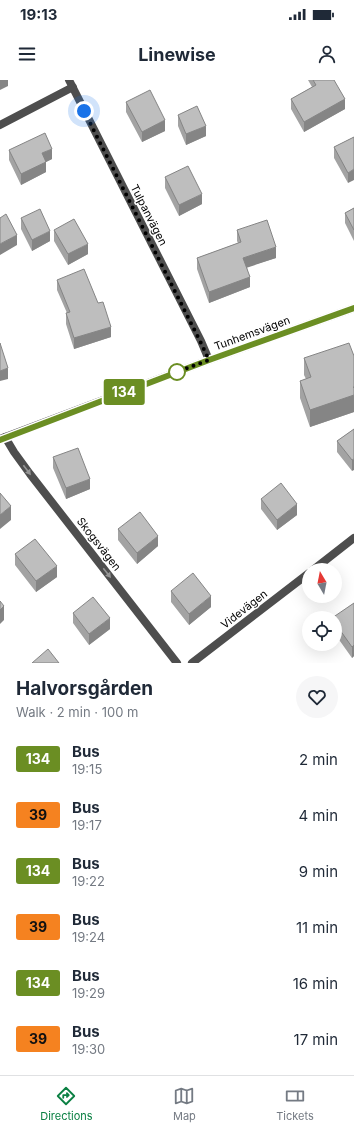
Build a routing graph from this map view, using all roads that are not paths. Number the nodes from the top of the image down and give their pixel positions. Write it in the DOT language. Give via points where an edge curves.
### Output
graph roads {
  1 [pos="71,84"];
  2 [pos="0,125"];
  3 [pos="354,308"];
  4 [pos="209,360"];
  5 [pos="3,438"];
  6 [pos="354,538"];
  7 [pos="322,563"];
  8 [pos="302,578"];
  9 [pos="177,663"];
  10 [pos="192,663"];
  1 -- 2 [label="street"];
  1 -- 4 [label="street, Tulpanvägen"];
  3 -- 4 [label="street, Tunhemsvägen"];
  4 -- 5 [label="street, Tunhemsvägen"];
  5 -- 9 [label="street, Skogsvägen, one-way"];
  6 -- 7 [label="street"];
  8 -- 10 [label="street, Videvägen"];
}
